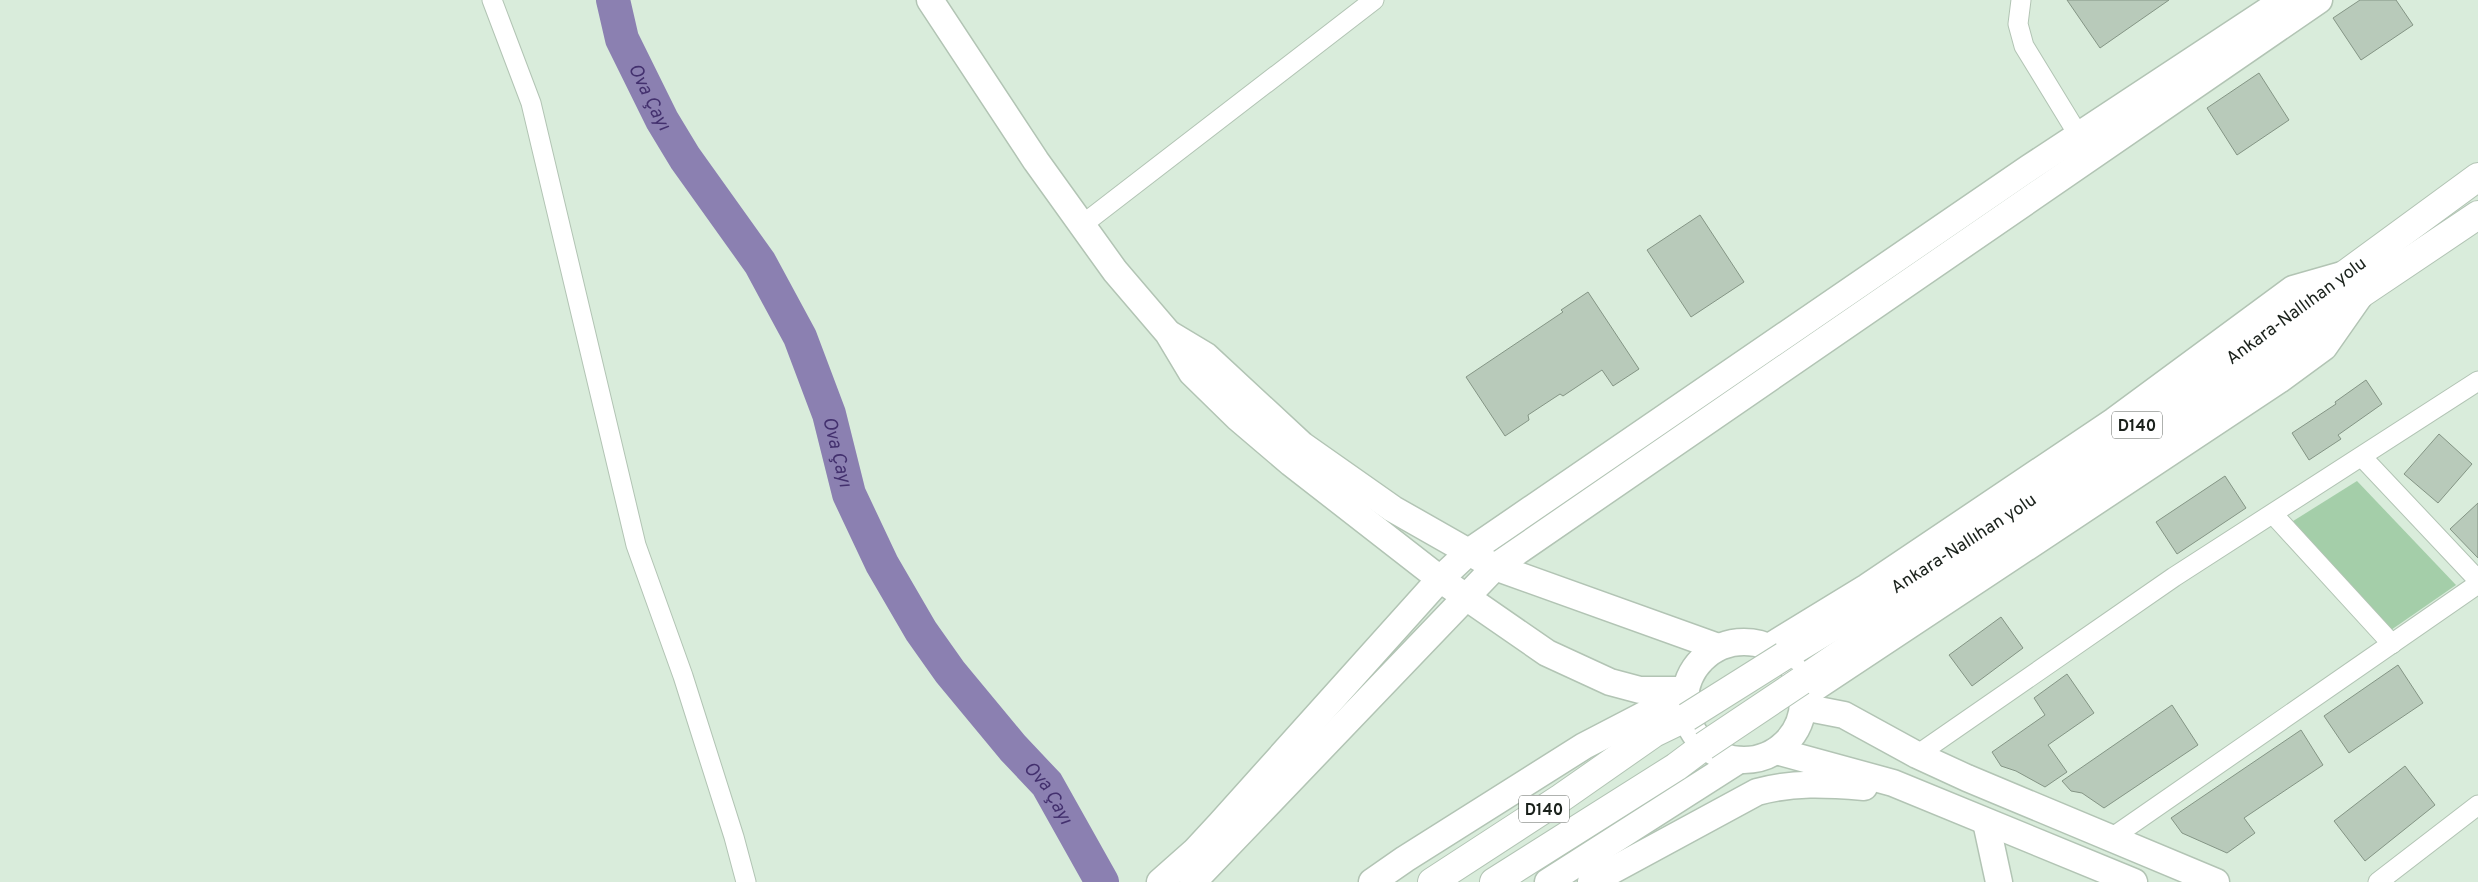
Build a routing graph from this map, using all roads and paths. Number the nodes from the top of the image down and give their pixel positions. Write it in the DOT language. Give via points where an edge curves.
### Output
graph roads {
  1 [pos="492,0"];
  2 [pos="930,0"];
  3 [pos="1374,0"];
  4 [pos="2021,0"];
  5 [pos="2284,0"];
  6 [pos="2319,0"];
  7 [pos="2078,136"];
  8 [pos="2478,177"];
  9 [pos="2478,216"];
  10 [pos="1082,225"];
  11 [pos="2353,283"];
  12 [pos="1168,333"];
  13 [pos="2478,381"];
  14 [pos="2362,456"];
  15 [pos="2273,514"];
  16 [pos="1470,551"];
  17 [pos="1495,567"];
  18 [pos="1440,579"];
  19 [pos="2478,580"];
  20 [pos="2478,584"];
  21 [pos="1466,598"];
  22 [pos="2392,644"];
  23 [pos="1718,647"];
  24 [pos="1777,652"];
  25 [pos="1803,694"];
  26 [pos="1686,700"];
  27 [pos="1654,733"];
  28 [pos="1776,751"];
  29 [pos="1917,755"];
  30 [pos="1739,760"];
  31 [pos="1676,767"];
  32 [pos="1918,792"];
  33 [pos="2474,815"];
  34 [pos="1986,822"];
  35 [pos="2110,839"];
  36 [pos="746,882"];
  37 [pos="1160,882"];
  38 [pos="1193,882"];
  39 [pos="1372,882"];
  40 [pos="1432,882"];
  41 [pos="1494,882"];
  42 [pos="1548,882"];
  43 [pos="1591,882"];
  44 [pos="1999,882"];
  45 [pos="2134,882"];
  46 [pos="2216,882"];
  47 [pos="2378,882"];
  1 -- 36 [label="street" via="531,103 636,545 686,685"];
  2 -- 10 [label="main road"];
  3 -- 10 [label="street"];
  4 -- 7 [label="street" via="2018,24 2024,46"];
  5 -- 7 [label="main road"];
  6 -- 17 [label="main road"];
  7 -- 16 [label="main road"];
  8 -- 11 [label="highway, Ankara-Nallıhan yolu / D140"];
  9 -- 11 [label="highway, Ankara-Nallıhan yolu / D140"];
  10 -- 12 [label="main road" via="1115,271"];
  11 -- 24 [label="highway, Ankara-Nallıhan yolu / D140" via="1855,613"];
  11 -- 25 [label="highway, Ankara-Nallıhan yolu / D140"];
  12 -- 16 [label="main road" via="1206,356 1302,445 1393,509"];
  12 -- 18 [label="main road" via="1192,372 1237,417"];
  13 -- 14 [label="street"];
  14 -- 15 [label="street"];
  14 -- 19 [label="street"];
  15 -- 22 [label="street"];
  15 -- 29 [label="street" via="2166,583"];
  16 -- 17 [label="main road"];
  16 -- 18 [label="main road"];
  17 -- 21 [label="main road"];
  17 -- 23 [label="main road"];
  18 -- 21 [label="main road"];
  18 -- 37 [label="main road" via="1220,824"];
  20 -- 22 [label="street"];
  21 -- 26 [label="main road" via="1547,652 1610,682"];
  21 -- 38 [label="main road"];
  22 -- 35 [label="street"];
  23 -- 24 [label="main road" via="1739,641"];
  23 -- 26 [label="main road" via="1701,661 1689,679"];
  24 -- 25 [label="main road" via="1795,669"];
  24 -- 26 [label="highway, Ankara-Nallıhan yolu / D140, bridge"];
  25 -- 28 [label="main road" via="1795,732"];
  25 -- 29 [label="main road"];
  25 -- 31 [label="highway, Ankara-Nallıhan yolu / D140, bridge" via="1704,746"];
  26 -- 27 [label="highway, Ankara-Nallıhan yolu / D140"];
  26 -- 30 [label="main road" via="1686,714 1701,742 1718,754"];
  26 -- 39 [label="main road" via="1584,746"];
  27 -- 31 [label="highway" via="1663,733 1674,740 1679,751"];
  27 -- 40 [label="highway, Ankara-Nallıhan yolu / D140"];
  28 -- 30 [label="main road" via="1752,760"];
  28 -- 32 [label="main road" via="1866,774"];
  29 -- 35 [label="main road"];
  30 -- 42 [label="main road"];
  31 -- 41 [label="highway, Ankara-Nallıhan yolu / D140"];
  32 -- 34 [label="main road"];
  32 -- 43 [label="main road" via="1822,783 1772,788 1743,799"];
  33 -- 47 [label="street"];
  34 -- 44 [label="main road"];
  34 -- 45 [label="main road"];
  35 -- 46 [label="main road"];
}
